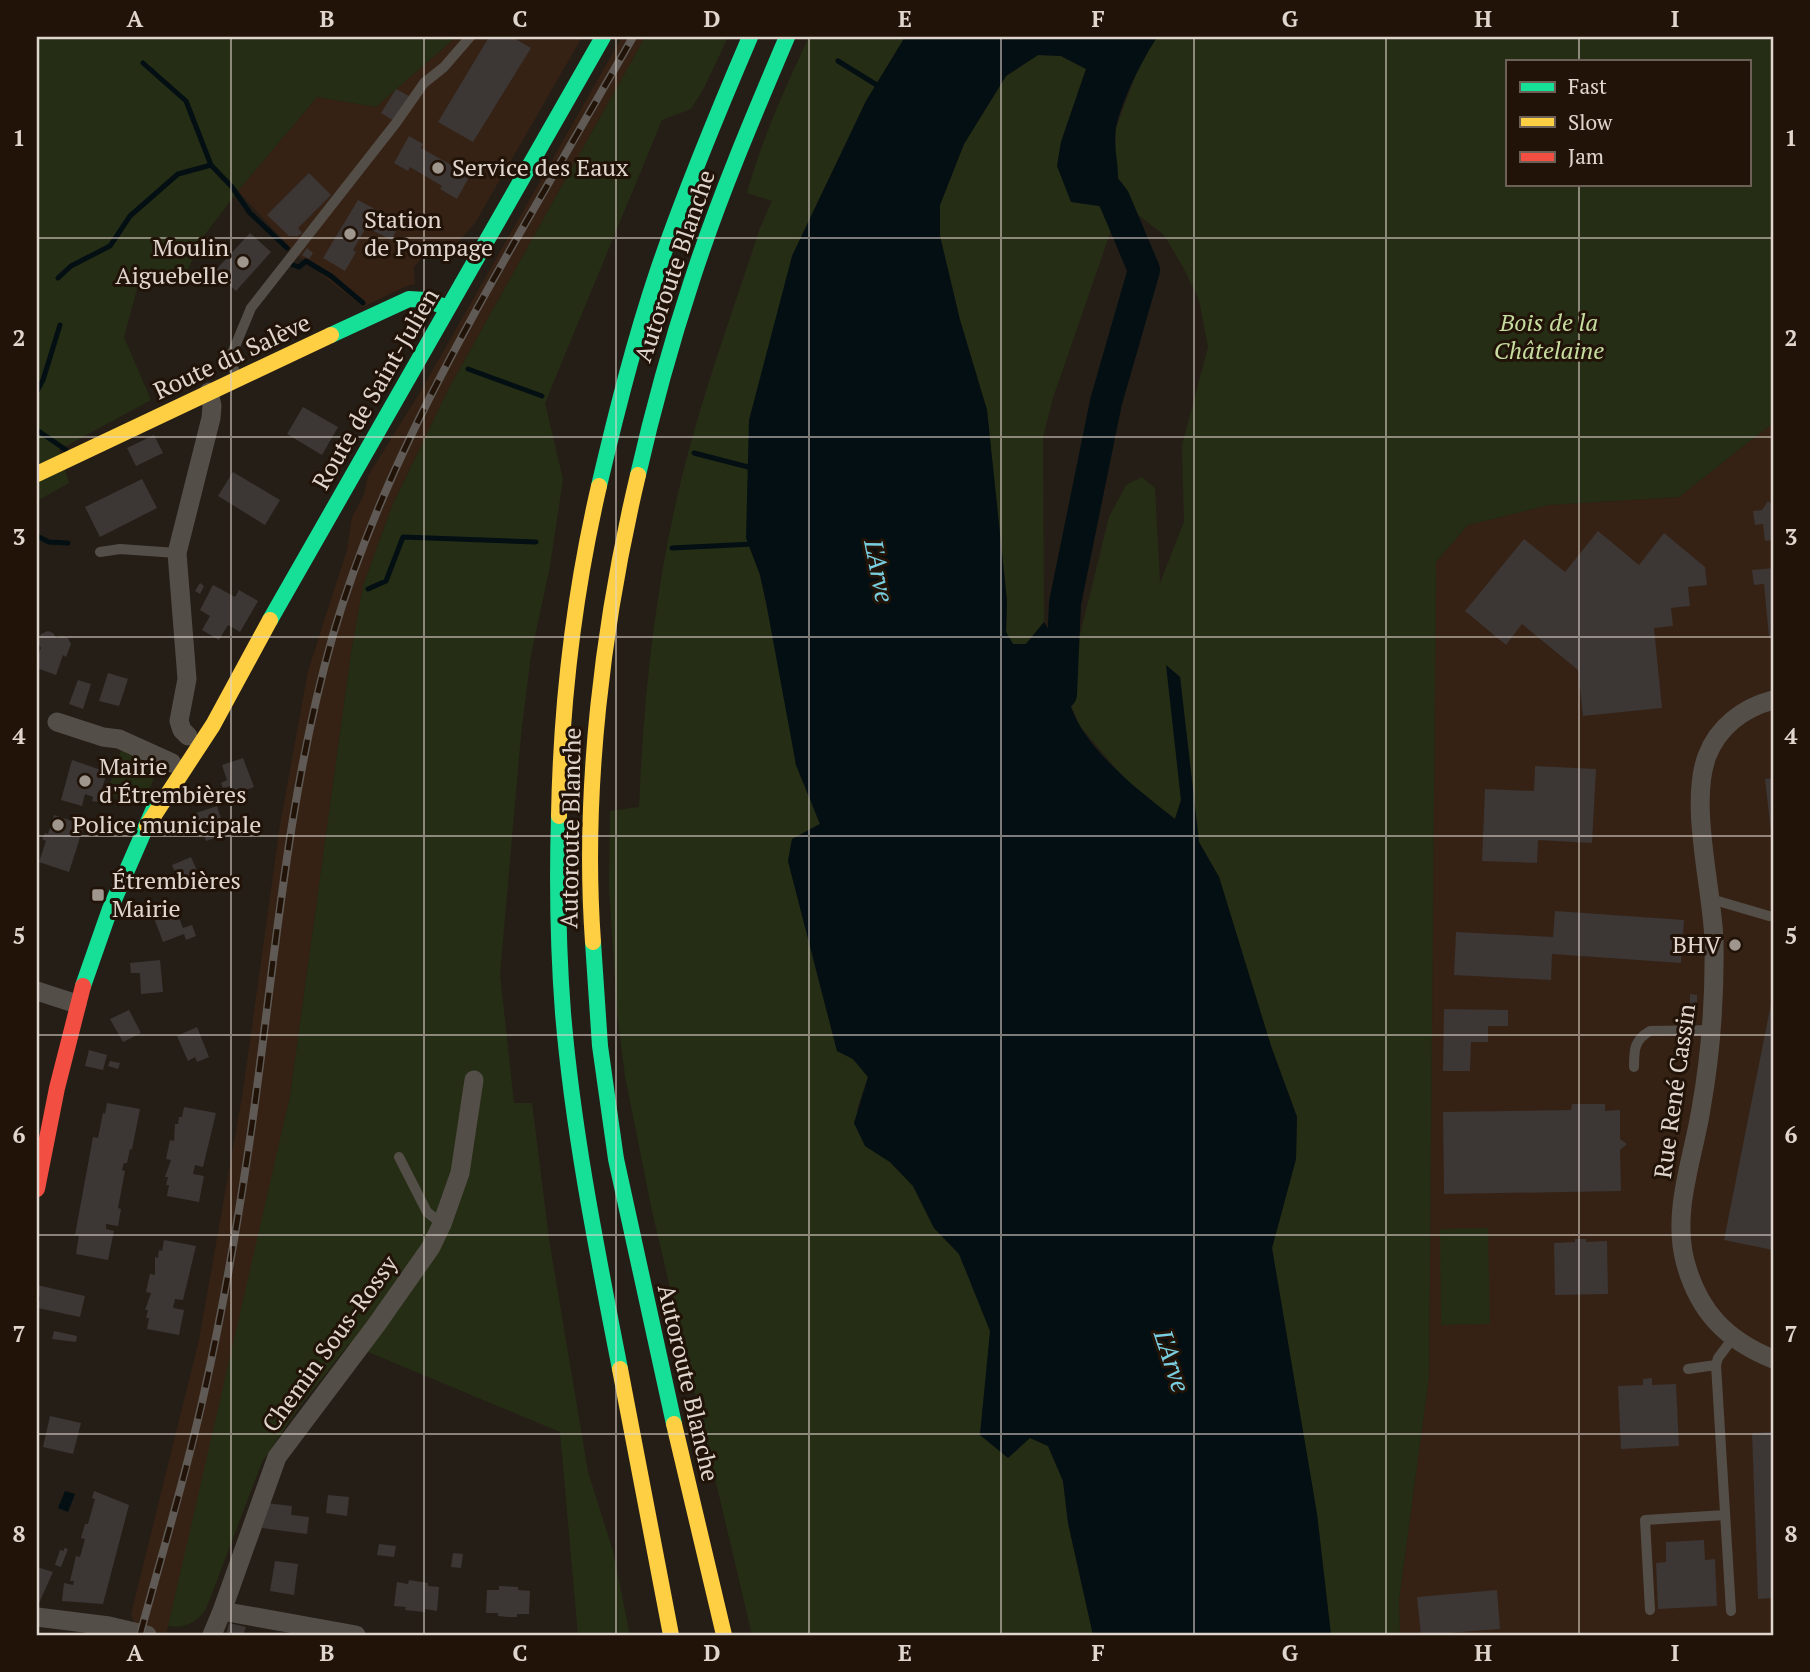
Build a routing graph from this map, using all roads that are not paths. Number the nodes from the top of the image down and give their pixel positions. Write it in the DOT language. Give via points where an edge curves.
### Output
graph roads {
  1 [pos="470,37"];
  2 [pos="603,37"];
  3 [pos="750,37"];
  4 [pos="787,37"];
  5 [pos="448,308"];
  6 [pos="236,380"];
  7 [pos="209,392"];
  8 [pos="37,474"];
  9 [pos="100,552"];
  10 [pos="177,553"];
  11 [pos="271,619"];
  12 [pos="1773,700"];
  13 [pos="57,722"];
  14 [pos="188,736"];
  15 [pos="179,767"];
  16 [pos="1711,899"];
  17 [pos="1769,916"];
  18 [pos="37,991"];
  19 [pos="77,1004"];
  20 [pos="563,1007"];
  21 [pos="1713,1030"];
  22 [pos="1634,1067"];
  23 [pos="474,1080"];
  24 [pos="399,1157"];
  25 [pos="37,1189"];
  26 [pos="442,1224"];
  27 [pos="580,1243"];
  28 [pos="607,1300"];
  29 [pos="1733,1338"];
  30 [pos="1773,1359"];
  31 [pos="1716,1365"];
  32 [pos="1688,1369"];
  33 [pos="1726,1515"];
  34 [pos="1650,1609"];
  35 [pos="222,1611"];
  36 [pos="1731,1611"];
  37 [pos="37,1617"];
  38 [pos="685,1622"];
  39 [pos="148,1635"];
  40 [pos="212,1635"];
  41 [pos="355,1635"];
  42 [pos="671,1635"];
  43 [pos="724,1635"];
  1 -- 6 [label="lane" via="424,83 247,314 231,356"];
  2 -- 5 [label="main road, Route de Saint-Julien"];
  3 -- 20 [label="main road, Autoroute Blanche" via="651,290 589,533 566,672 557,791"];
  4 -- 43 [label="main road, Autoroute Blanche" via="704,243 639,460 606,630 591,788 590,929 607,1101 640,1275"];
  5 -- 6 [label="main road, Route du Salève" via="426,299 403,301"];
  5 -- 11 [label="main road, Route de Saint-Julien"];
  6 -- 7 [label="main road, Route du Salève"];
  7 -- 8 [label="main road, Route du Salève"];
  7 -- 10 [label="street" via="211,418"];
  9 -- 10 [label="lane"];
  10 -- 14 [label="street" via="187,680 179,721"];
  11 -- 14 [label="main road, Route de Saint-Julien" via="217,686"];
  11 -- 15 [label="main road, Route de Saint-Julien" via="237,685"];
  12 -- 16 [label="street, Rue René Cassin" via="1729,723 1719,734 1701,775"];
  13 -- 15 [label="street" via="119,739"];
  14 -- 15 [label="main road, Route de Saint-Julien"];
  15 -- 19 [label="main road, Route de Saint-Julien" via="104,924"];
  16 -- 17 [label="lane"];
  16 -- 21 [label="street, Rue René Cassin"];
  18 -- 19 [label="street"];
  19 -- 25 [label="main road, Route de Saint-Julien"];
  20 -- 27 [label="main road" via="569,1144"];
  20 -- 28 [label="main road, Autoroute Blanche" via="574,1110"];
  21 -- 22 [label="lane" via="1650,1031 1634,1046"];
  21 -- 29 [label="street, Rue René Cassin" via="1680,1230 1695,1292"];
  23 -- 26 [label="street, Chemin Sous-Rossy" via="460,1173"];
  24 -- 26 [label="lane" via="427,1212"];
  26 -- 35 [label="street, Chemin Sous-Rossy" via="385,1313 277,1457"];
  28 -- 38 [label="main road"];
  28 -- 42 [label="main road, Autoroute Blanche"];
  29 -- 30 [label="street, Rue René Cassin"];
  29 -- 31 [label="lane"];
  31 -- 32 [label="lane"];
  31 -- 33 [label="lane"];
  33 -- 34 [label="lane" via="1645,1520"];
  33 -- 36 [label="lane"];
  35 -- 40 [label="street, Chemin Sous-Rossy"];
  35 -- 41 [label="street"];
  37 -- 39 [label="street"];
}
